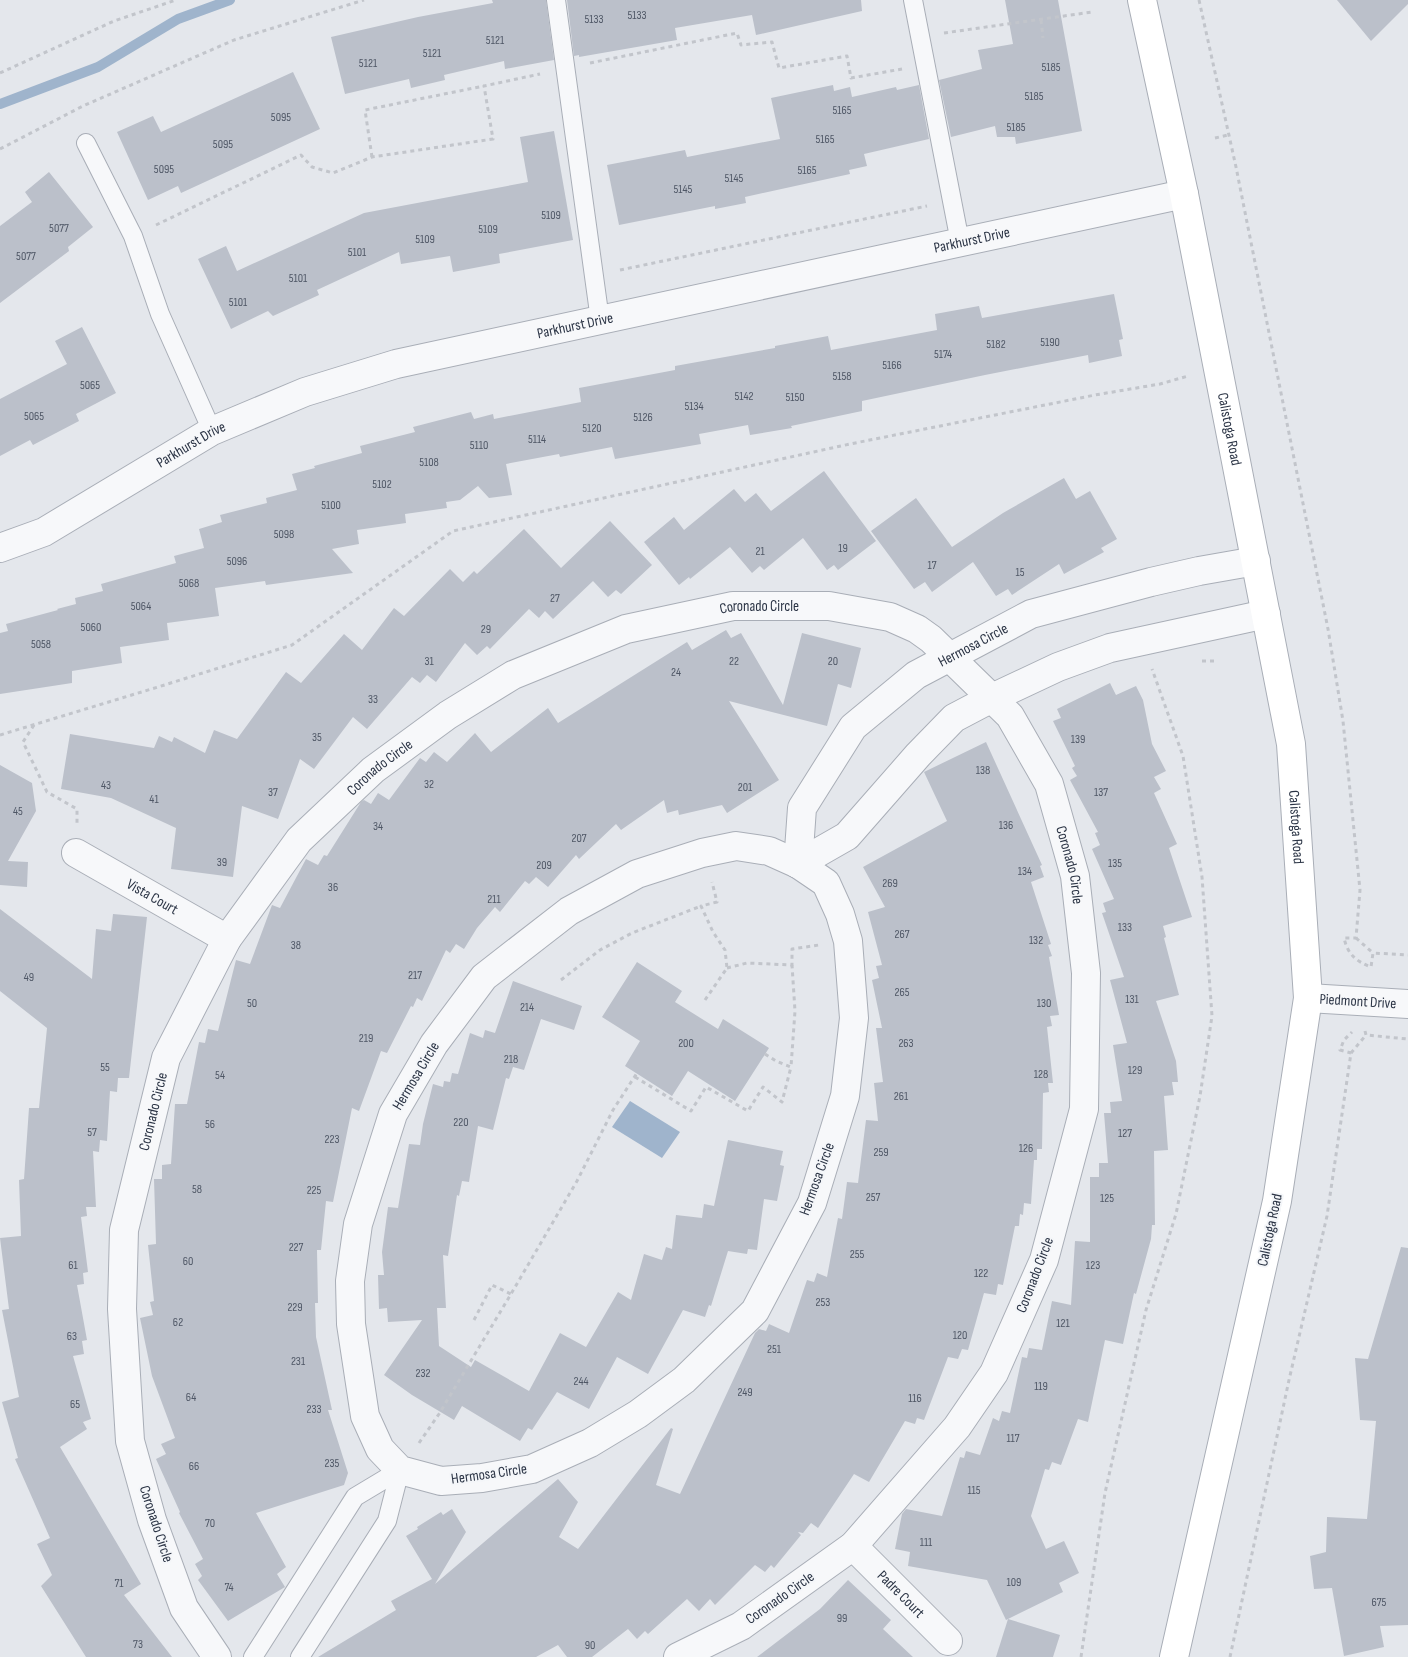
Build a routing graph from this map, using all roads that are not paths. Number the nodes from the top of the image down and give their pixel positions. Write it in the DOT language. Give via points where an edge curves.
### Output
graph roads {
  1 [pos="556,0"];
  2 [pos="912,0"];
  3 [pos="1142,0"];
  4 [pos="86,143"];
  5 [pos="1184,194"];
  6 [pos="960,242"];
  7 [pos="600,320"];
  8 [pos="212,431"];
  9 [pos="0,548"];
  10 [pos="1256,561"];
  11 [pos="1266,614"];
  12 [pos="951,657"];
  13 [pos="992,698"];
  14 [pos="76,853"];
  15 [pos="798,864"];
  16 [pos="227,939"];
  17 [pos="1308,998"];
  18 [pos="1408,1004"];
  19 [pos="400,1470"];
  20 [pos="853,1546"];
  21 [pos="948,1641"];
  22 [pos="217,1657"];
  23 [pos="253,1657"];
  24 [pos="300,1657"];
  25 [pos="678,1657"];
  26 [pos="1174,1657"];
  1 -- 7 [label="lane"];
  2 -- 6 [label="lane"];
  3 -- 5 [label="main road, Calistoga Road"];
  4 -- 8 [label="lane" via="133,236 160,314"];
  5 -- 6 [label="street, Parkhurst Drive"];
  5 -- 10 [label="main road, Calistoga Road"];
  6 -- 7 [label="street, Parkhurst Drive"];
  7 -- 8 [label="street, Parkhurst Drive" via="396,364 305,392"];
  8 -- 9 [label="street, Parkhurst Drive" via="44,532"];
  10 -- 11 [label="main road, Calistoga Road"];
  10 -- 12 [label="street, Hermosa Circle" via="1151,582 1031,614"];
  11 -- 13 [label="street" via="1110,648 1058,667"];
  11 -- 17 [label="main road, Calistoga Road" via="1291,744"];
  12 -- 13 [label="street, Coronado Circle"];
  12 -- 15 [label="street, Hermosa Circle" via="916,676 853,726 802,808"];
  12 -- 16 [label="street, Coronado Circle" via="917,629 890,617 829,606 733,606 626,629 514,675 448,715 373,770 299,840"];
  13 -- 15 [label="street" via="954,718 847,836"];
  13 -- 20 [label="street, Coronado Circle" via="1010,716 1049,784 1075,876 1086,973 1084,1109 1044,1260 994,1373 957,1427"];
  14 -- 16 [label="street, Vista Court"];
  15 -- 19 [label="street, Hermosa Circle" via="769,851 736,846 702,853 637,874 570,911 484,977 434,1044 393,1114 358,1224 350,1280 351,1324 365,1416 380,1449"];
  15 -- 19 [label="street, Hermosa Circle" via="826,884 840,914 848,941 854,1018 845,1096 812,1203 755,1312 684,1380 638,1414 590,1443 532,1469 441,1482"];
  16 -- 22 [label="street, Coronado Circle" via="166,1058 124,1230 122,1308 130,1441 152,1520 184,1608"];
  17 -- 18 [label="street, Piedmont Drive"];
  17 -- 26 [label="main road, Calistoga Road" via="1277,1201"];
  19 -- 23 [label="lane" via="355,1497"];
  19 -- 24 [label="lane" via="387,1521"];
  20 -- 21 [label="street, Padre Court"];
  20 -- 25 [label="street, Coronado Circle" via="741,1626"];
}
